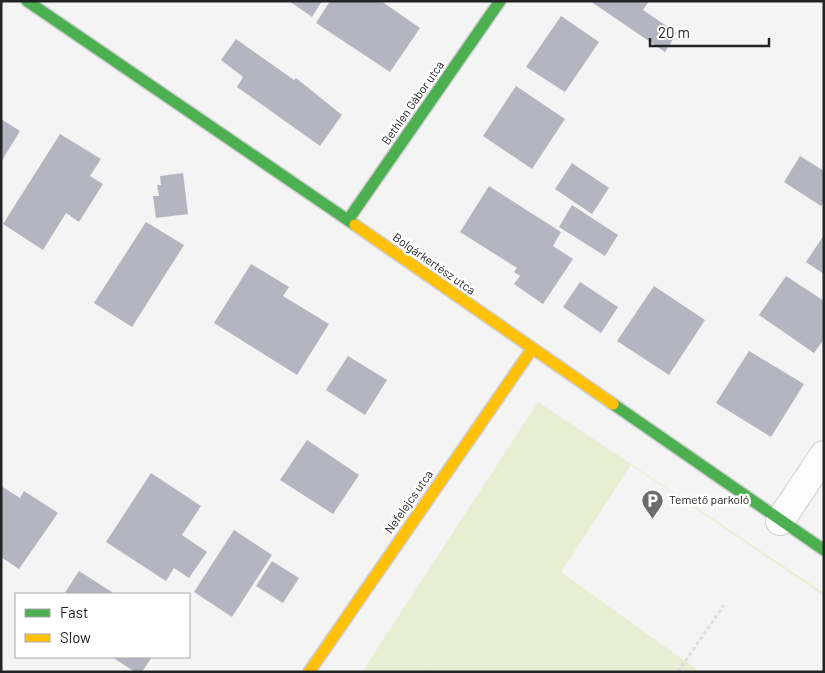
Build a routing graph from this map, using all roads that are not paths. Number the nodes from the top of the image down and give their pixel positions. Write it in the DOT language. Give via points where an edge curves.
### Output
graph roads {
  1 [pos="28,1"];
  2 [pos="500,1"];
  3 [pos="348,220"];
  4 [pos="532,348"];
  5 [pos="824,455"];
  6 [pos="780,521"];
  7 [pos="824,550"];
  8 [pos="309,672"];
  1 -- 3 [label="street, Bolgárkertész utca"];
  2 -- 3 [label="street, Bethlen Gábor utca"];
  3 -- 4 [label="street, Bolgárkertész utca"];
  4 -- 6 [label="street, Bolgárkertész utca"];
  4 -- 8 [label="street, Nefelejcs utca"];
  5 -- 6 [label="street"];
  6 -- 7 [label="street, Bolgárkertész utca"];
}
